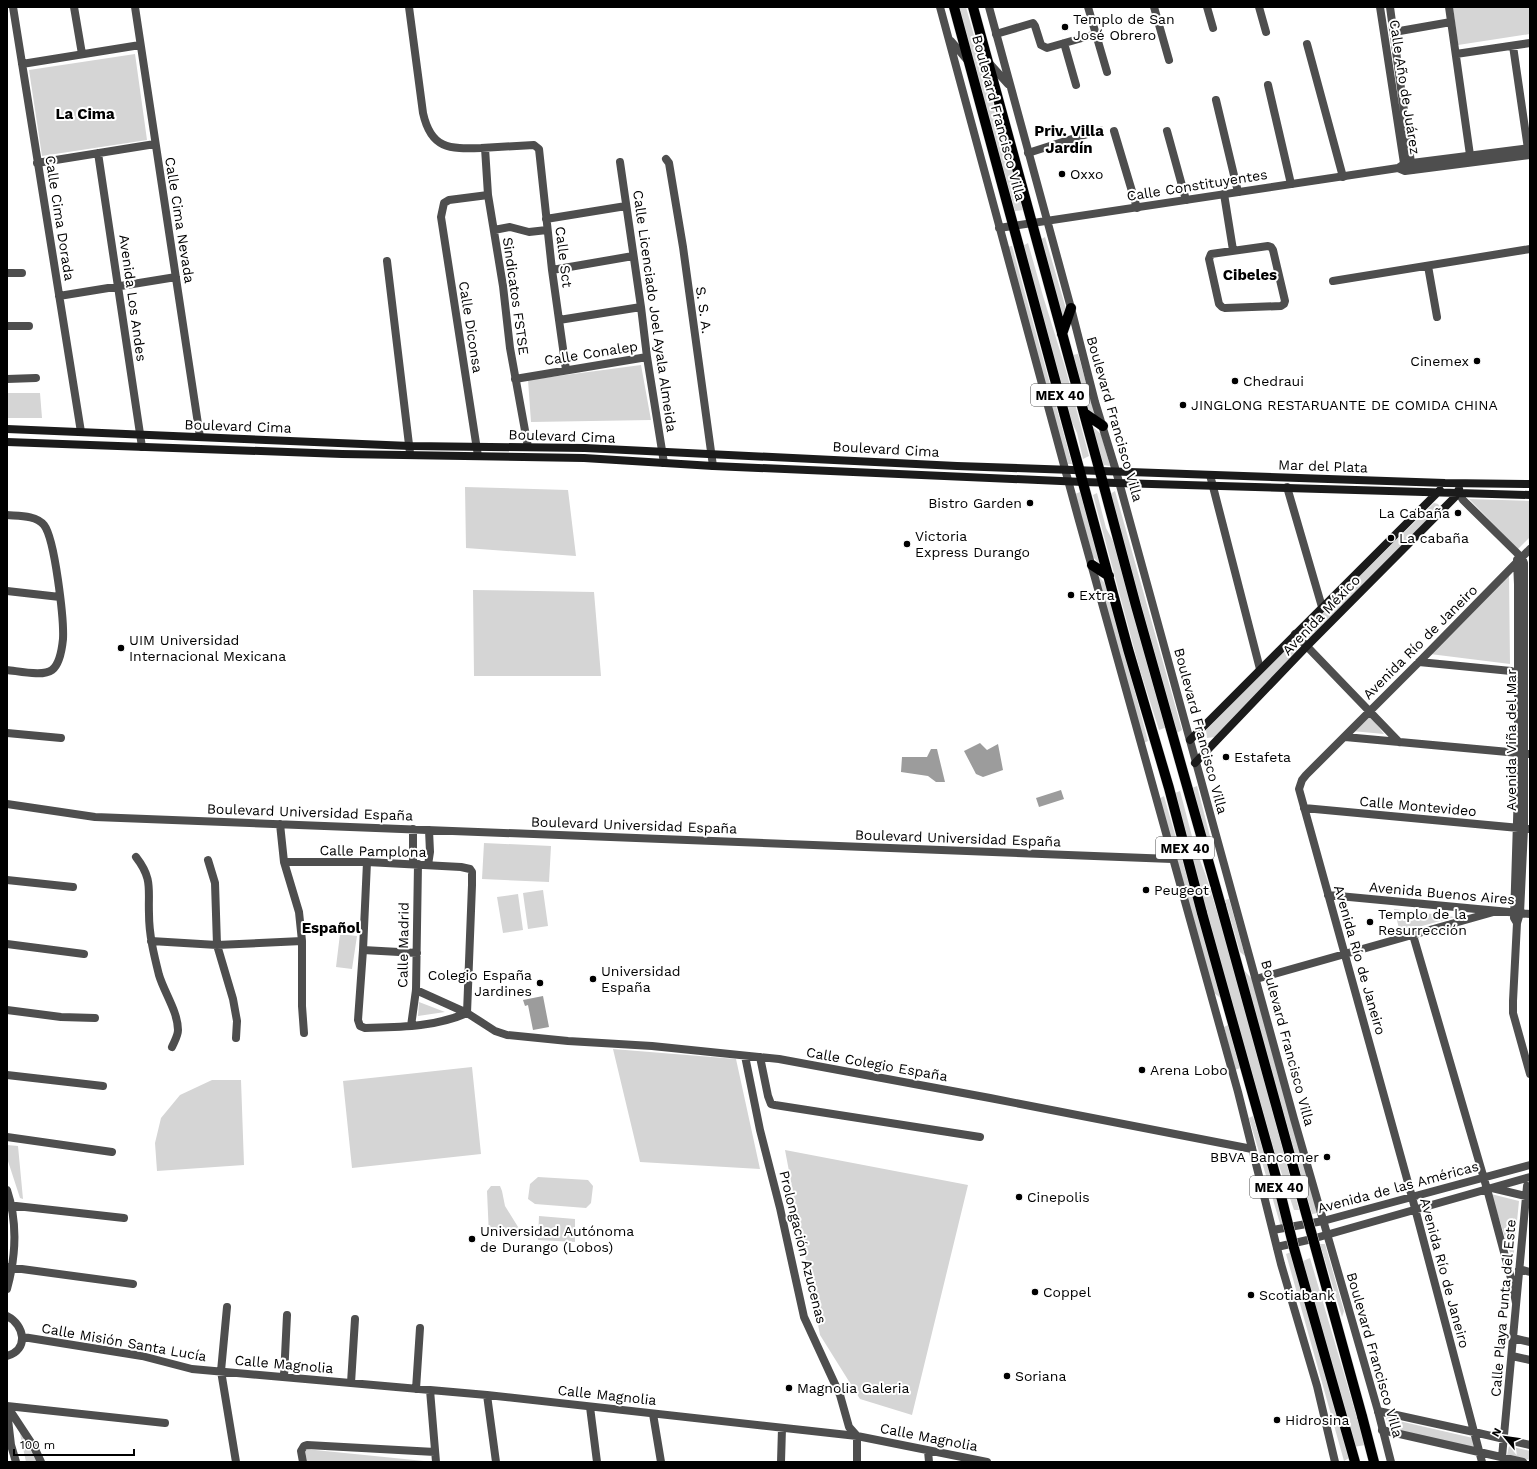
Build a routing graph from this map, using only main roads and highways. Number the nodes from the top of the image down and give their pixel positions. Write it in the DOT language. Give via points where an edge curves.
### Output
graph roads {
  1 [pos="954,7"];
  2 [pos="973,7"];
  3 [pos="1070,308"];
  4 [pos="1062,334"];
  5 [pos="1084,413"];
  6 [pos="1103,426"];
  7 [pos="7,429"];
  8 [pos="7,442"];
  9 [pos="343,443"];
  10 [pos="342,454"];
  11 [pos="1080,470"];
  12 [pos="1100,470"];
  13 [pos="1116,471"];
  14 [pos="1083,482"];
  15 [pos="1103,482"];
  16 [pos="1445,483"];
  17 [pos="1461,483"];
  18 [pos="1530,484"];
  19 [pos="1438,492"];
  20 [pos="1458,492"];
  21 [pos="1530,495"];
  22 [pos="1092,565"];
  23 [pos="1109,576"];
  24 [pos="1190,740"];
  25 [pos="1195,763"];
  26 [pos="1355,1462"];
  27 [pos="1374,1462"];
  1 -- 11 [label="main road, Boulevard Francisco Villa / MEX 40"];
  2 -- 4 [label="main road, Boulevard Francisco Villa / MEX 40"];
  3 -- 4 [label="main road"];
  4 -- 5 [label="main road, Boulevard Francisco Villa / MEX 40"];
  5 -- 6 [label="main road"];
  5 -- 12 [label="main road, Boulevard Francisco Villa / MEX 40"];
  7 -- 9 [label="main road, Boulevard Cima"];
  8 -- 10 [label="main road, Boulevard Cima"];
  9 -- 10 [label="main road"];
  9 -- 11 [label="main road, Boulevard Cima" via="528,447"];
  10 -- 14 [label="main road, Boulevard Cima" via="584,458"];
  11 -- 12 [label="main road, Boulevard Cima"];
  11 -- 14 [label="main road, Boulevard Francisco Villa / MEX 40"];
  12 -- 13 [label="main road, Boulevard Cima"];
  12 -- 15 [label="main road, Boulevard Francisco Villa / MEX 40"];
  13 -- 16 [label="main road, Mar del Plata"];
  14 -- 15 [label="main road, Boulevard Cima"];
  14 -- 23 [label="main road, Boulevard Francisco Villa / MEX 40"];
  15 -- 19 [label="main road, Boulevard Cima"];
  15 -- 27 [label="main road, Boulevard Francisco Villa / MEX 40, bridge"];
  16 -- 17 [label="main road, Mar del Plata"];
  16 -- 19 [label="main road, Avenida México"];
  17 -- 18 [label="main road, Mar del Plata"];
  17 -- 20 [label="main road, Avenida México"];
  19 -- 20 [label="main road, Boulevard Cima"];
  19 -- 24 [label="main road, Avenida México"];
  20 -- 21 [label="main road, Boulevard Cima"];
  20 -- 25 [label="main road, Avenida México"];
  22 -- 23 [label="main road"];
  23 -- 26 [label="main road, Boulevard Francisco Villa / MEX 40, bridge"];
}
